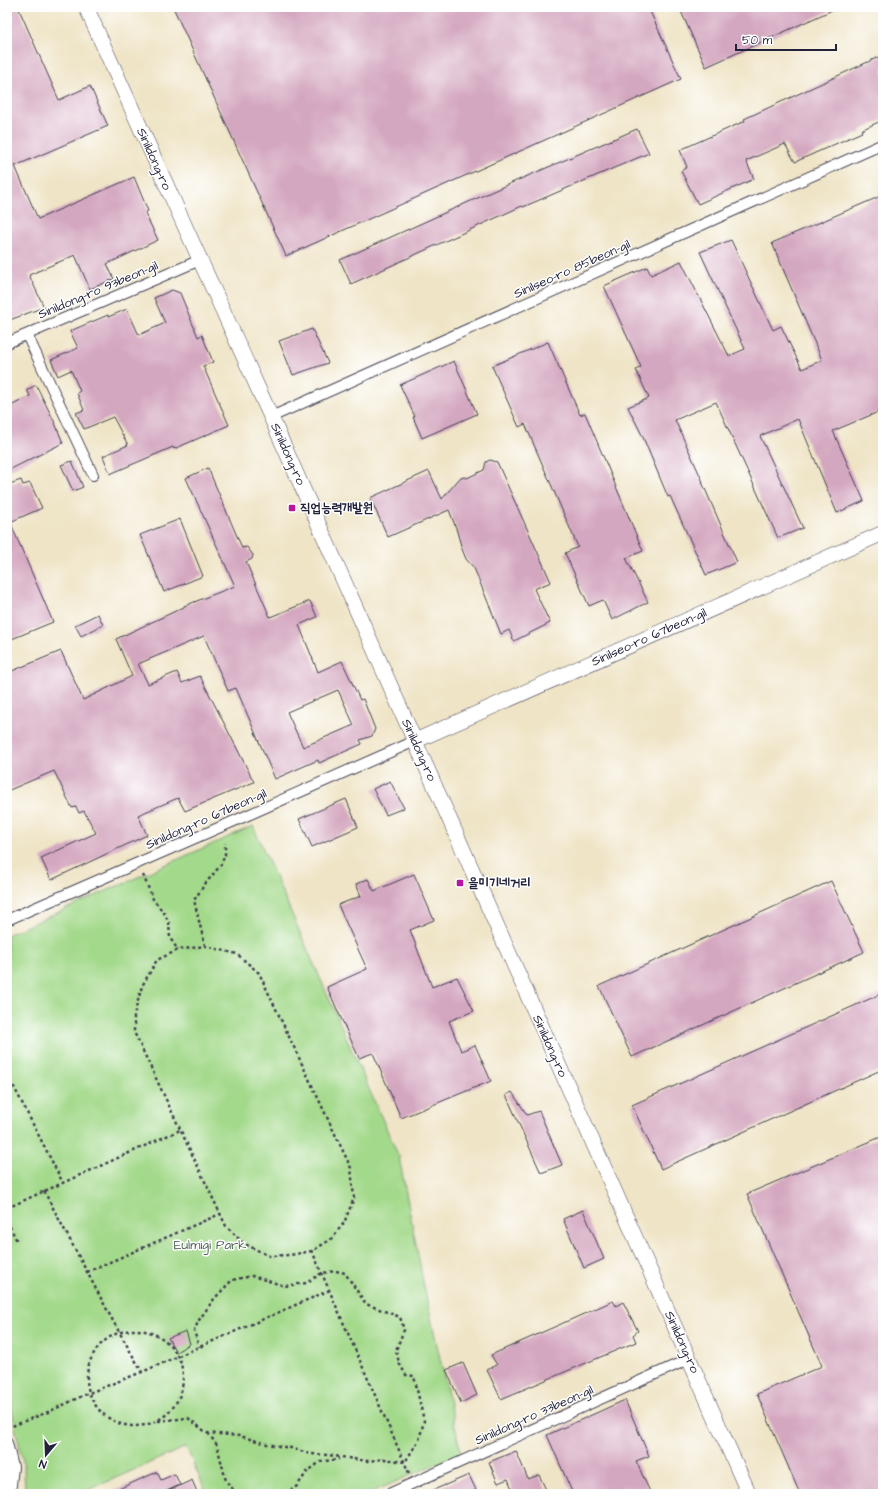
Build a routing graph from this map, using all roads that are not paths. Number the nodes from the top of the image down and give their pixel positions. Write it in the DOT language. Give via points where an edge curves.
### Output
graph roads {
  1 [pos="86,7"];
  2 [pos="883,144"];
  3 [pos="200,260"];
  4 [pos="27,335"];
  5 [pos="7,343"];
  6 [pos="271,417"];
  7 [pos="93,475"];
  8 [pos="883,533"];
  9 [pos="415,741"];
  10 [pos="7,920"];
  11 [pos="689,1359"];
  12 [pos="7,1443"];
  13 [pos="10,1467"];
  14 [pos="10,1494"];
  15 [pos="389,1494"];
  16 [pos="749,1494"];
  1 -- 3 [label="main road, Sinildong-ro"];
  2 -- 6 [label="street, Sinilseo-ro 85beon-gil"];
  3 -- 4 [label="street, Sinildong-ro 93beon-gil"];
  3 -- 6 [label="main road, Sinildong-ro"];
  4 -- 5 [label="street, Sinildong-ro 93beon-gil"];
  4 -- 7 [label="street"];
  6 -- 9 [label="main road, Sinildong-ro"];
  8 -- 9 [label="main road, Sinilseo-ro 67beon-gil"];
  9 -- 10 [label="street, Sinildong-ro 67beon-gil"];
  9 -- 11 [label="main road, Sinildong-ro"];
  11 -- 15 [label="street, Sinildong-ro 33beon-gil"];
  11 -- 16 [label="main road, Sinildong-ro"];
  12 -- 13 [label="street"];
  13 -- 14 [label="street"];
}
